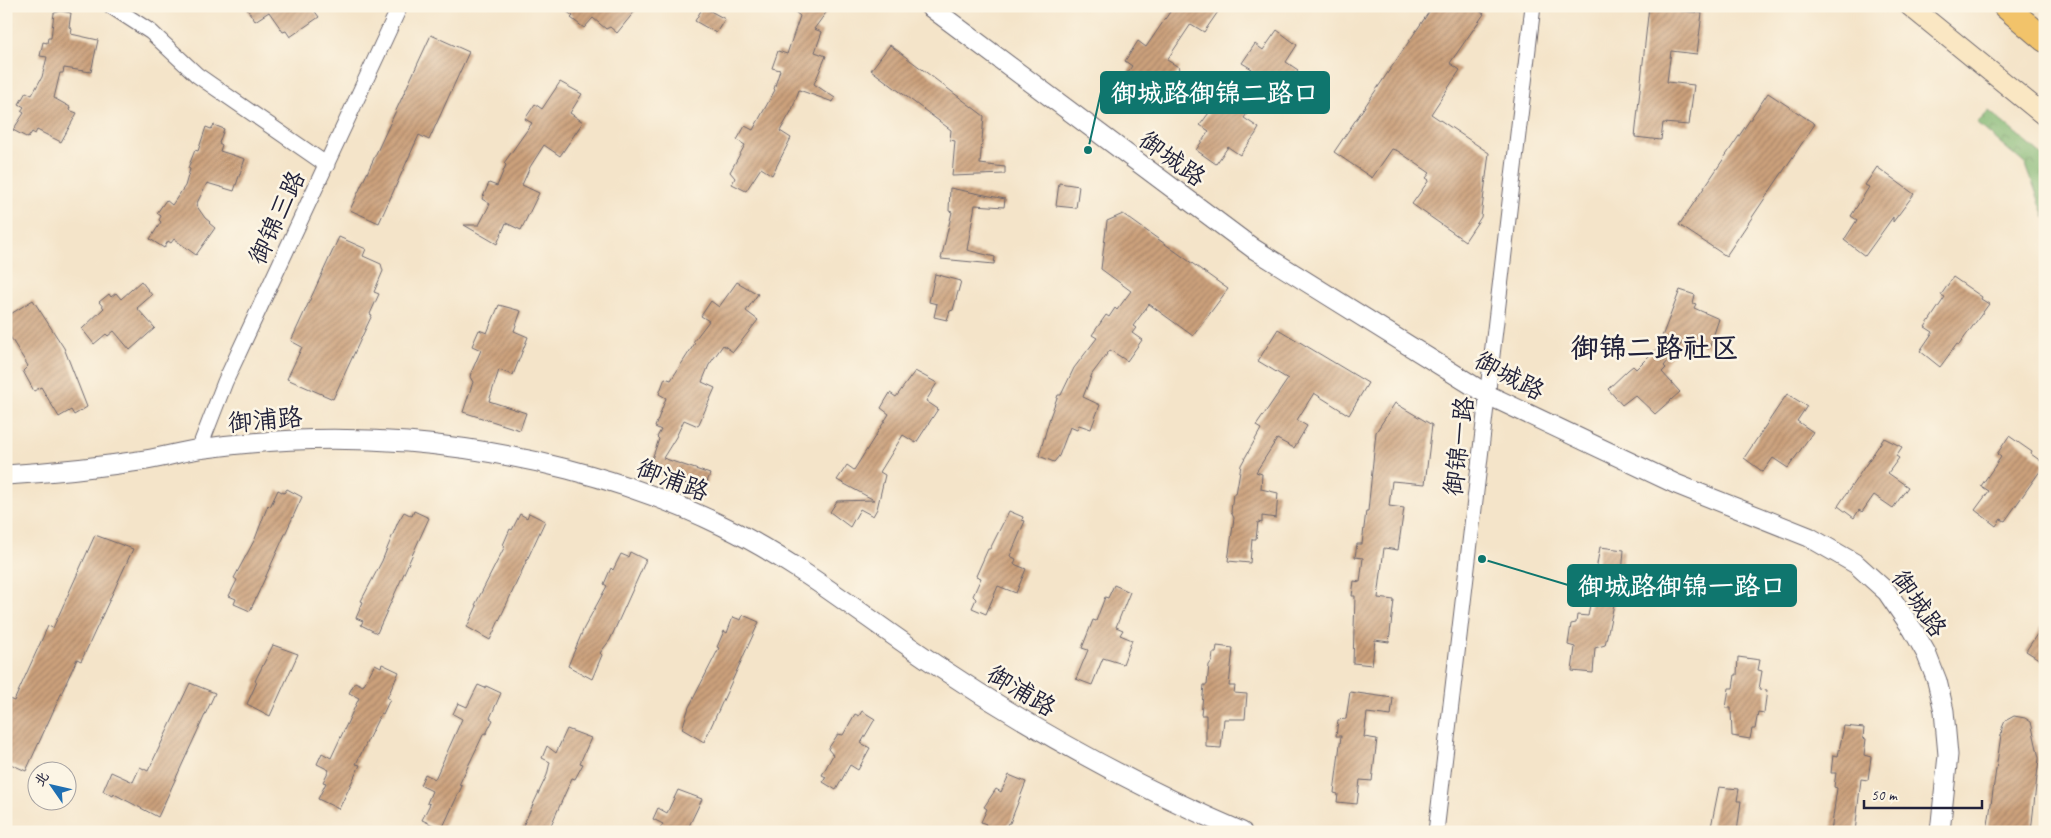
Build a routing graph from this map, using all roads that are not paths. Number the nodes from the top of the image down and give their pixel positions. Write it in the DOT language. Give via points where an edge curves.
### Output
graph roads {
  1 [pos="111,6"];
  2 [pos="400,6"];
  3 [pos="929,6"];
  4 [pos="1533,6"];
  5 [pos="1910,6"];
  6 [pos="2005,6"];
  7 [pos="2045,40"];
  8 [pos="2045,116"];
  9 [pos="327,165"];
  10 [pos="1488,395"];
  11 [pos="199,449"];
  12 [pos="6,474"];
  13 [pos="1242,832"];
  14 [pos="1436,832"];
  15 [pos="1940,832"];
  1 -- 9 [label="street" via="151,32 197,75"];
  2 -- 9 [label="street, 御锦三路"];
  3 -- 10 [label="street, 御城路" via="1254,248"];
  4 -- 10 [label="street, 御锦一路"];
  5 -- 8 [label="main road"];
  6 -- 7 [label="highway"];
  9 -- 11 [label="street, 御锦三路" via="225,382"];
  10 -- 14 [label="street, 御锦一路"];
  10 -- 15 [label="street, 御城路" via="1676,484 1809,537 1856,564 1887,592 1926,653 1944,711 1948,755"];
  11 -- 12 [label="street, 御浦路" via="104,466"];
  11 -- 13 [label="street, 御浦路" via="329,439 438,445 557,466 665,501 726,527 788,562 839,594 932,663 1068,746 1191,810"];
}
